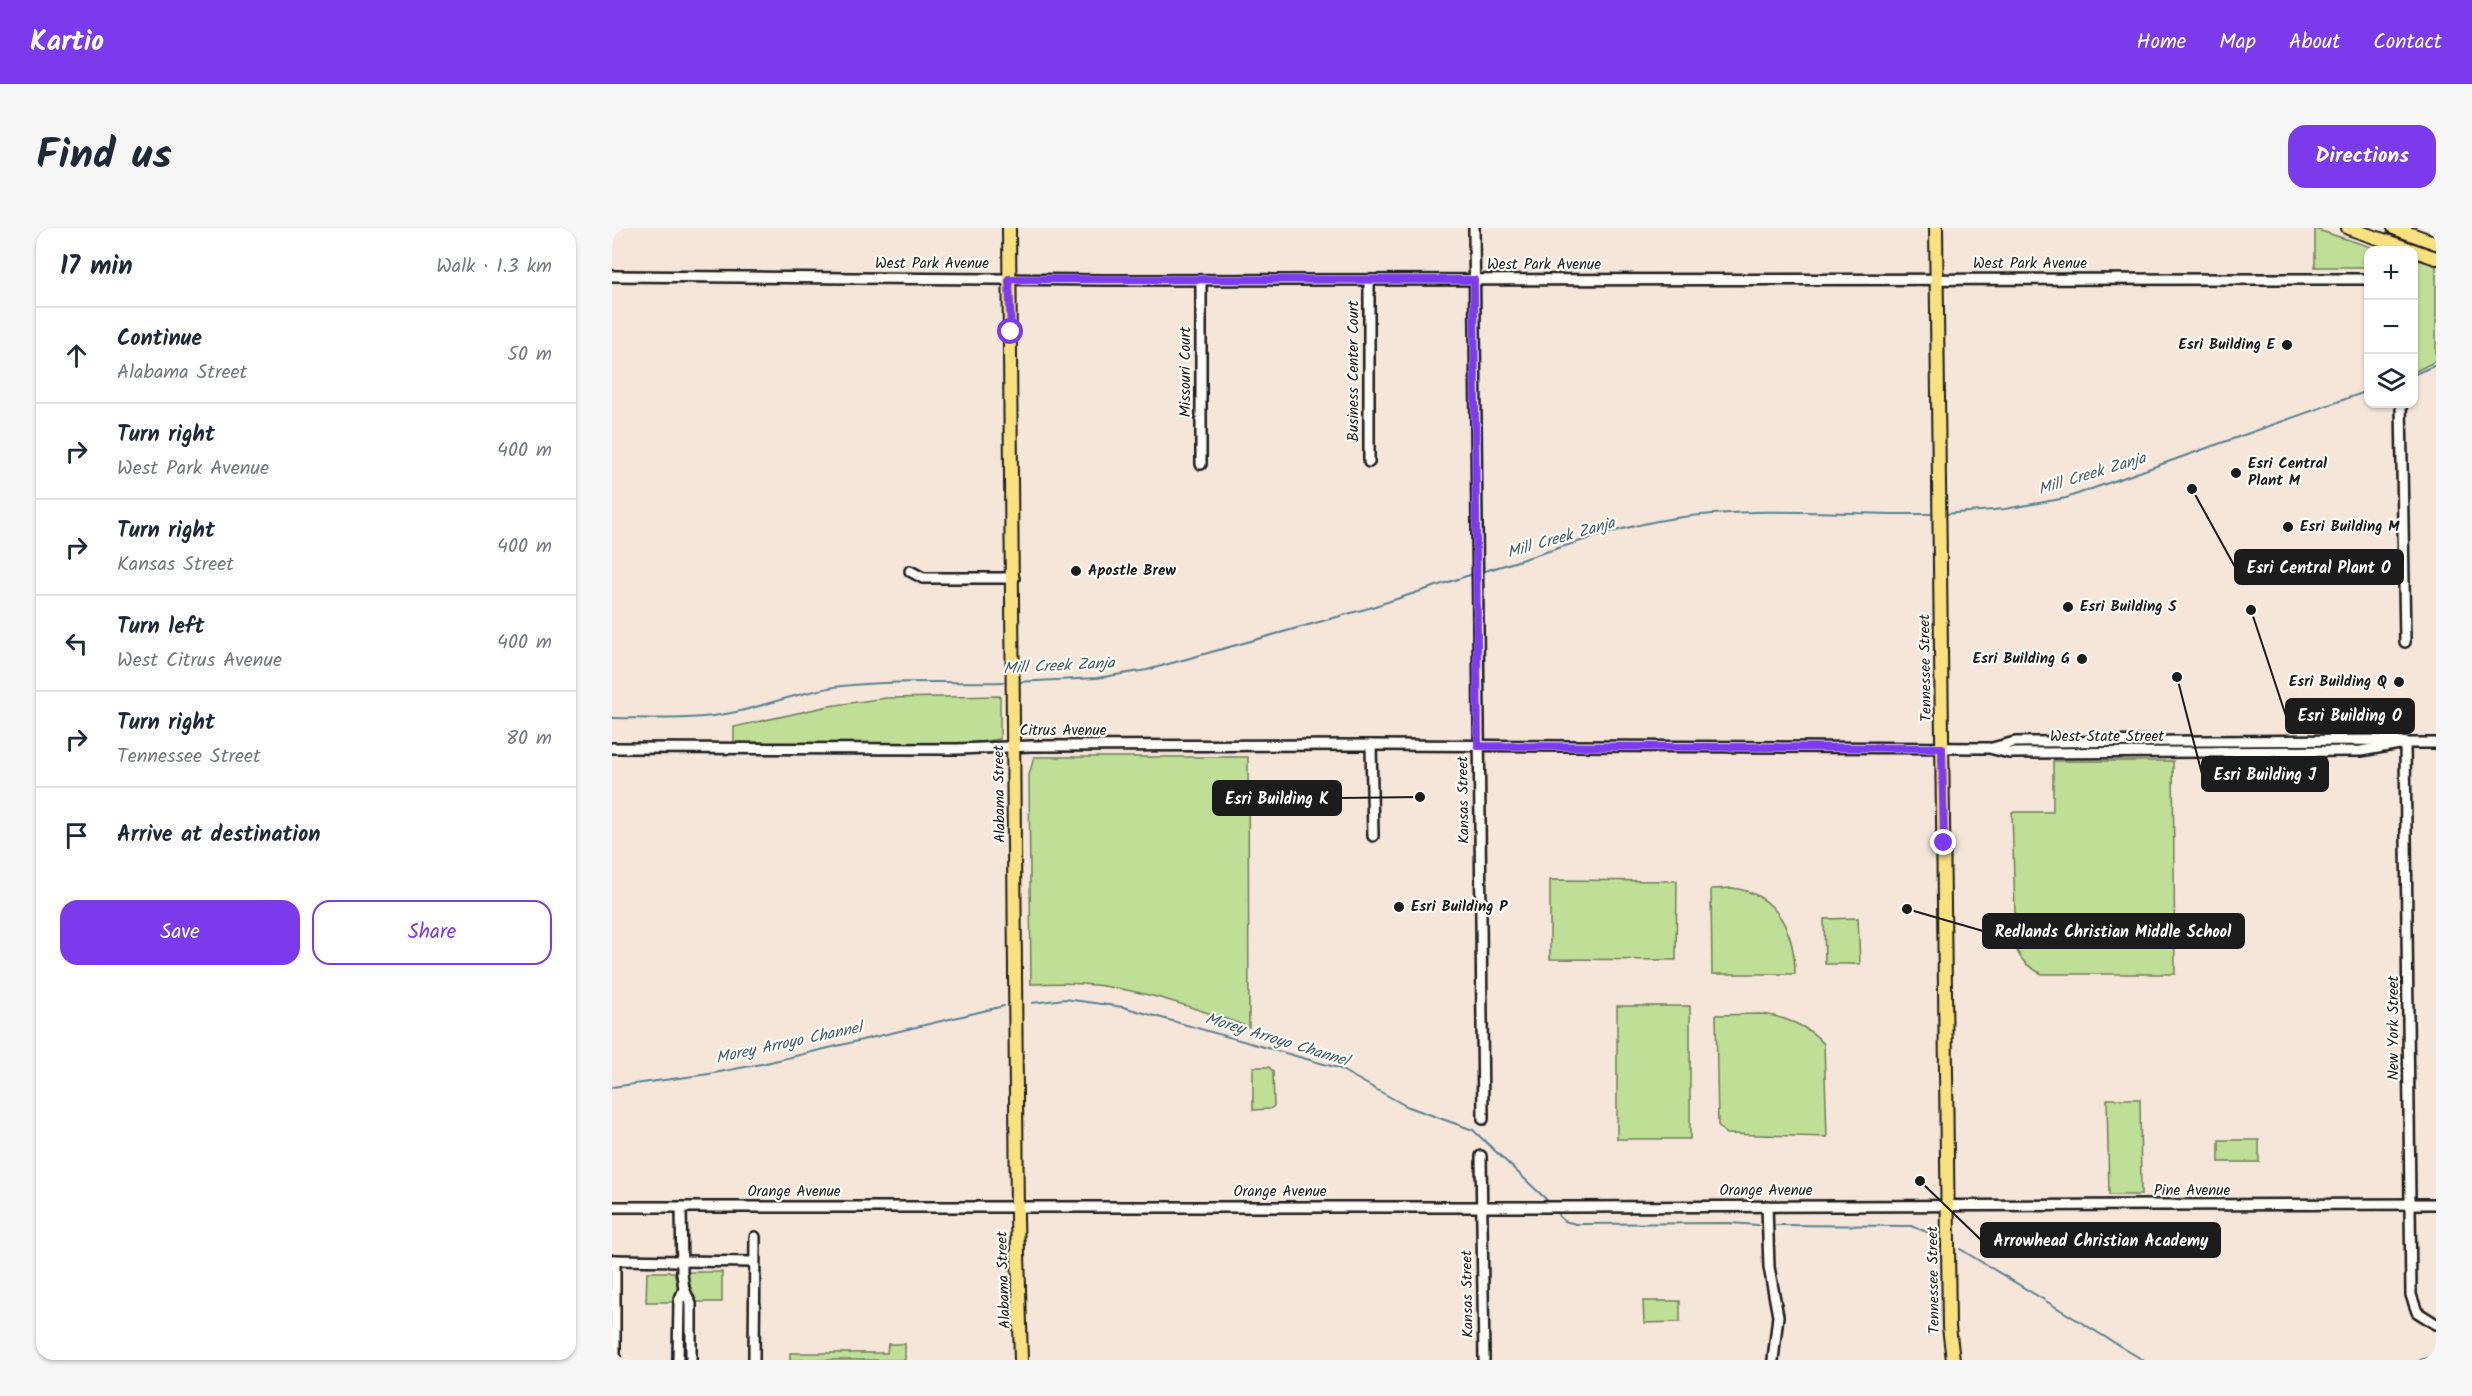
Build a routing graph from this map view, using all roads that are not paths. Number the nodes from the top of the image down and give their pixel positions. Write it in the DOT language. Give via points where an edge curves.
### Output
graph roads {
  1 [pos="1009,228"];
  2 [pos="1474,228"];
  3 [pos="1936,228"];
  4 [pos="2348,228"];
  5 [pos="2400,230"];
  6 [pos="2436,243"];
  7 [pos="2397,246"];
  8 [pos="2402,246"];
  9 [pos="2418,253"];
  10 [pos="2436,258"];
  11 [pos="612,276"];
  12 [pos="1936,278"];
  13 [pos="1009,279"];
  14 [pos="2364,279"];
  15 [pos="1201,280"];
  16 [pos="1474,280"];
  17 [pos="1369,281"];
  18 [pos="2401,408"];
  19 [pos="1369,462"];
  20 [pos="1201,464"];
  21 [pos="910,570"];
  22 [pos="1014,578"];
  23 [pos="2405,642"];
  24 [pos="2405,743"];
  25 [pos="2436,743"];
  26 [pos="1371,745"];
  27 [pos="1478,746"];
  28 [pos="1015,747"];
  29 [pos="612,748"];
  30 [pos="1942,748"];
  31 [pos="1373,836"];
  32 [pos="1483,1119"];
  33 [pos="1481,1156"];
  34 [pos="2436,1203"];
  35 [pos="1947,1205"];
  36 [pos="1018,1206"];
  37 [pos="1767,1206"];
  38 [pos="2409,1206"];
  39 [pos="612,1207"];
  40 [pos="681,1207"];
  41 [pos="1482,1207"];
  42 [pos="755,1237"];
  43 [pos="614,1260"];
  44 [pos="682,1261"];
  45 [pos="754,1262"];
  46 [pos="684,1289"];
  47 [pos="2436,1324"];
  48 [pos="615,1360"];
  49 [pos="678,1360"];
  50 [pos="691,1360"];
  51 [pos="754,1360"];
  52 [pos="1021,1360"];
  53 [pos="1484,1360"];
  54 [pos="1773,1360"];
  55 [pos="1953,1360"];
  1 -- 13 [label="main road, Alabama Street"];
  2 -- 16 [label="street, Kansas Street"];
  3 -- 12 [label="main road, Tennessee Street"];
  4 -- 7 [label="main road"];
  5 -- 6 [label="main road"];
  5 -- 8 [label="street"];
  9 -- 10 [label="main road"];
  11 -- 13 [label="street, West Park Avenue"];
  12 -- 14 [label="street, West Park Avenue"];
  12 -- 16 [label="street, West Park Avenue"];
  12 -- 30 [label="main road, Tennessee Street"];
  13 -- 15 [label="street, West Park Avenue"];
  13 -- 22 [label="main road, Alabama Street"];
  15 -- 17 [label="street, West Park Avenue"];
  15 -- 20 [label="street, Missouri Court"];
  16 -- 17 [label="street, West Park Avenue"];
  16 -- 27 [label="street, Kansas Street"];
  17 -- 19 [label="street, Business Center Court"];
  18 -- 23 [label="street"];
  21 -- 22 [label="street" via="923,578"];
  22 -- 28 [label="main road, Alabama Street"];
  24 -- 25 [label="street, West State Street"];
  24 -- 30 [label="street, West State Street" via="2014,742 1989,748"];
  24 -- 38 [label="street, New York Street"];
  26 -- 27 [label="street, Citrus Avenue"];
  26 -- 28 [label="street, Citrus Avenue"];
  26 -- 31 [label="street"];
  27 -- 30 [label="street, West State Street"];
  27 -- 32 [label="street, Kansas Street"];
  28 -- 29 [label="street, Citrus Avenue"];
  28 -- 36 [label="main road, Alabama Street"];
  30 -- 35 [label="main road, Tennessee Street"];
  33 -- 41 [label="street, Kansas Street"];
  34 -- 38 [label="street, Pine Avenue"];
  35 -- 37 [label="street, Orange Avenue"];
  35 -- 38 [label="street, Pine Avenue"];
  35 -- 55 [label="main road, Tennessee Street" via="1948,1327"];
  36 -- 40 [label="street, Orange Avenue"];
  36 -- 41 [label="street, Orange Avenue"];
  36 -- 52 [label="main road, Alabama Street"];
  37 -- 41 [label="street, Orange Avenue"];
  37 -- 54 [label="street" via="1769,1267 1778,1316"];
  38 -- 47 [label="street, New York Street" via="2411,1295 2417,1312"];
  39 -- 40 [label="street, Orange Avenue"];
  40 -- 44 [label="street"];
  41 -- 53 [label="street, Kansas Street"];
  42 -- 45 [label="street"];
  43 -- 44 [label="street"];
  43 -- 48 [label="street"];
  44 -- 45 [label="street"];
  44 -- 46 [label="street"];
  45 -- 51 [label="street"];
  46 -- 49 [label="street" via="679,1301"];
  46 -- 50 [label="street" via="691,1304"];
}
